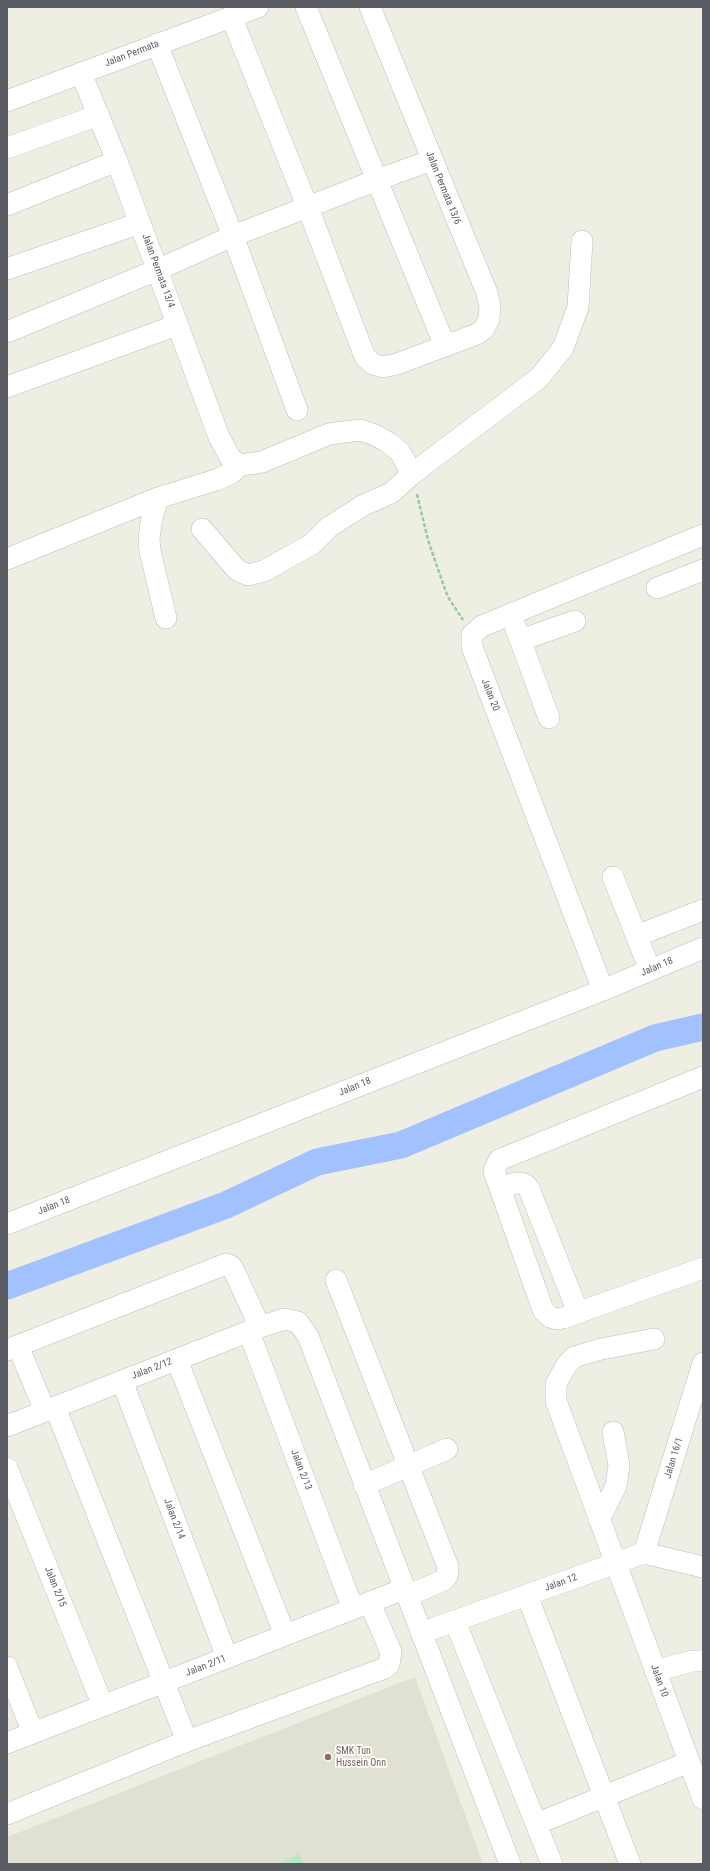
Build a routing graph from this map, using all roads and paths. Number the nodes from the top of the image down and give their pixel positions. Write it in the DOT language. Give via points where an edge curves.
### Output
graph roads {
  1 [pos="258,7"];
  2 [pos="306,7"];
  3 [pos="370,7"];
  4 [pos="231,16"];
  5 [pos="156,44"];
  6 [pos="81,73"];
  7 [pos="7,101"];
  8 [pos="99,115"];
  9 [pos="7,148"];
  10 [pos="432,160"];
  11 [pos="117,161"];
  12 [pos="377,180"];
  13 [pos="9,198"];
  14 [pos="308,208"];
  15 [pos="140,223"];
  16 [pos="233,236"];
  17 [pos="582,241"];
  18 [pos="7,269"];
  19 [pos="157,270"];
  20 [pos="177,325"];
  21 [pos="7,332"];
  22 [pos="444,346"];
  23 [pos="7,387"];
  24 [pos="297,410"];
  25 [pos="240,465"];
  26 [pos="412,474"];
  27 [pos="158,498"];
  28 [pos="202,529"];
  29 [pos="703,535"];
  30 [pos="7,559"];
  31 [pos="703,570"];
  32 [pos="657,588"];
  33 [pos="511,615"];
  34 [pos="166,618"];
  35 [pos="575,620"];
  36 [pos="472,635"];
  37 [pos="521,640"];
  38 [pos="549,718"];
  39 [pos="613,877"];
  40 [pos="703,910"];
  41 [pos="636,936"];
  42 [pos="703,948"];
  43 [pos="650,970"];
  44 [pos="603,990"];
  45 [pos="703,1077"];
  46 [pos="500,1188"];
  47 [pos="7,1224"];
  48 [pos="703,1268"];
  49 [pos="336,1280"];
  50 [pos="578,1312"];
  51 [pos="254,1329"];
  52 [pos="654,1338"];
  53 [pos="12,1348"];
  54 [pos="177,1360"];
  55 [pos="703,1363"];
  56 [pos="122,1381"];
  57 [pos="50,1409"];
  58 [pos="7,1426"];
  59 [pos="613,1432"];
  60 [pos="448,1449"];
  61 [pos="409,1465"];
  62 [pos="7,1468"];
  63 [pos="364,1485"];
  64 [pos="599,1520"];
  65 [pos="644,1553"];
  66 [pos="616,1563"];
  67 [pos="703,1567"];
  68 [pos="406,1593"];
  69 [pos="527,1595"];
  70 [pos="361,1606"];
  71 [pos="455,1621"];
  72 [pos="421,1634"];
  73 [pos="285,1635"];
  74 [pos="227,1658"];
  75 [pos="703,1661"];
  76 [pos="7,1667"];
  77 [pos="655,1671"];
  78 [pos="163,1682"];
  79 [pos="103,1706"];
  80 [pos="33,1733"];
  81 [pos="187,1741"];
  82 [pos="7,1743"];
  83 [pos="695,1767"];
  84 [pos="604,1795"];
  85 [pos="703,1799"];
  86 [pos="7,1814"];
  87 [pos="536,1824"];
  88 [pos="510,1864"];
  89 [pos="552,1864"];
  90 [pos="630,1864"];
  1 -- 4 [label="street, Jalan Permata"];
  2 -- 12 [label="street"];
  3 -- 10 [label="street, Jalan Permata 13/6"];
  4 -- 5 [label="street, Jalan Permata"];
  4 -- 14 [label="street, Jalan Permata 13/6"];
  5 -- 6 [label="street, Jalan Permata"];
  5 -- 16 [label="street"];
  6 -- 7 [label="street, Jalan Permata"];
  6 -- 8 [label="street, Jalan Permata 13/4"];
  8 -- 9 [label="street"];
  8 -- 11 [label="street, Jalan Permata 13/4"];
  10 -- 12 [label="street"];
  10 -- 22 [label="street, Jalan Permata 13/6" via="487,293 490,307 489,319 477,334"];
  11 -- 13 [label="street"];
  11 -- 15 [label="street, Jalan Permata 13/4"];
  12 -- 14 [label="street"];
  12 -- 22 [label="street"];
  14 -- 16 [label="street"];
  14 -- 22 [label="street, Jalan Permata 13/6" via="365,357 372,364 383,367"];
  15 -- 18 [label="street"];
  15 -- 19 [label="street, Jalan Permata 13/4"];
  16 -- 19 [label="street"];
  16 -- 24 [label="street"];
  17 -- 26 [label="street" via="578,307 563,348 539,378"];
  19 -- 20 [label="street, Jalan Permata 13/4"];
  19 -- 21 [label="street"];
  20 -- 23 [label="street"];
  20 -- 25 [label="street, Jalan Permata 13/4" via="226,452"];
  25 -- 26 [label="street" via="262,462 329,434 360,430 389,443 400,452"];
  25 -- 27 [label="street" via="219,479"];
  26 -- 28 [label="street" via="391,493 362,506 329,527 312,544 264,571 248,575 237,570"];
  26 -- 36 [label="path" via="428,540 441,578 448,596"];
  27 -- 30 [label="street"];
  27 -- 34 [label="street" via="149,538"];
  29 -- 33 [label="street"];
  31 -- 32 [label="street"];
  33 -- 36 [label="street" via="482,626"];
  33 -- 37 [label="street"];
  35 -- 37 [label="street"];
  36 -- 44 [label="street, Jalan 20" via="472,647"];
  37 -- 38 [label="street"];
  39 -- 41 [label="street"];
  40 -- 41 [label="street"];
  41 -- 43 [label="street"];
  42 -- 43 [label="street, Jalan 18"];
  43 -- 44 [label="street, Jalan 18"];
  44 -- 47 [label="street, Jalan 18"];
  45 -- 46 [label="street" via="499,1160 494,1171"];
  46 -- 50 [label="street" via="521,1183 529,1189"];
  46 -- 50 [label="street" via="543,1310 550,1317 557,1319"];
  48 -- 50 [label="street"];
  49 -- 61 [label="street, Jalan 2/11"];
  51 -- 53 [label="street, Jalan 2/13" via="234,1270 226,1264"];
  51 -- 54 [label="street, Jalan 2/12"];
  51 -- 63 [label="street, Jalan 2/12" via="284,1319 298,1322 308,1336"];
  51 -- 70 [label="street, Jalan 2/13"];
  52 -- 64 [label="street, Jalan 10" via="574,1357 556,1384 556,1400"];
  53 -- 57 [label="street"];
  54 -- 56 [label="street, Jalan 2/12"];
  54 -- 73 [label="street"];
  55 -- 65 [label="street, Jalan 16/1"];
  56 -- 57 [label="street, Jalan 2/12"];
  56 -- 74 [label="street, Jalan 2/14"];
  57 -- 58 [label="street, Jalan 2/12"];
  57 -- 78 [label="street"];
  59 -- 64 [label="street" via="619,1465 616,1486"];
  60 -- 61 [label="street"];
  61 -- 63 [label="street"];
  61 -- 68 [label="street, Jalan 2/11" via="448,1567 444,1580"];
  62 -- 79 [label="street, Jalan 2/15"];
  63 -- 68 [label="street"];
  64 -- 66 [label="street, Jalan 10"];
  65 -- 66 [label="street, Jalan 12"];
  65 -- 67 [label="street"];
  66 -- 69 [label="street, Jalan 12"];
  66 -- 77 [label="street, Jalan 10"];
  68 -- 70 [label="street, Jalan 2/11"];
  68 -- 72 [label="street"];
  69 -- 71 [label="street, Jalan 12"];
  69 -- 84 [label="street"];
  70 -- 73 [label="street, Jalan 2/11"];
  70 -- 81 [label="street, Jalan 2/13" via="391,1652 389,1664 385,1668"];
  71 -- 72 [label="street, Jalan 12"];
  71 -- 87 [label="street"];
  72 -- 88 [label="street"];
  73 -- 74 [label="street, Jalan 2/11"];
  74 -- 78 [label="street, Jalan 2/11"];
  75 -- 77 [label="street" via="692,1661"];
  76 -- 80 [label="street"];
  77 -- 83 [label="street, Jalan 10"];
  78 -- 79 [label="street, Jalan 2/11"];
  78 -- 81 [label="street"];
  79 -- 80 [label="street, Jalan 2/11"];
  80 -- 82 [label="street, Jalan 2/11"];
  81 -- 86 [label="street, Jalan 2/13"];
  83 -- 84 [label="street"];
  83 -- 85 [label="street, Jalan 10"];
  84 -- 87 [label="street"];
  84 -- 90 [label="street"];
  87 -- 89 [label="street"];
}
